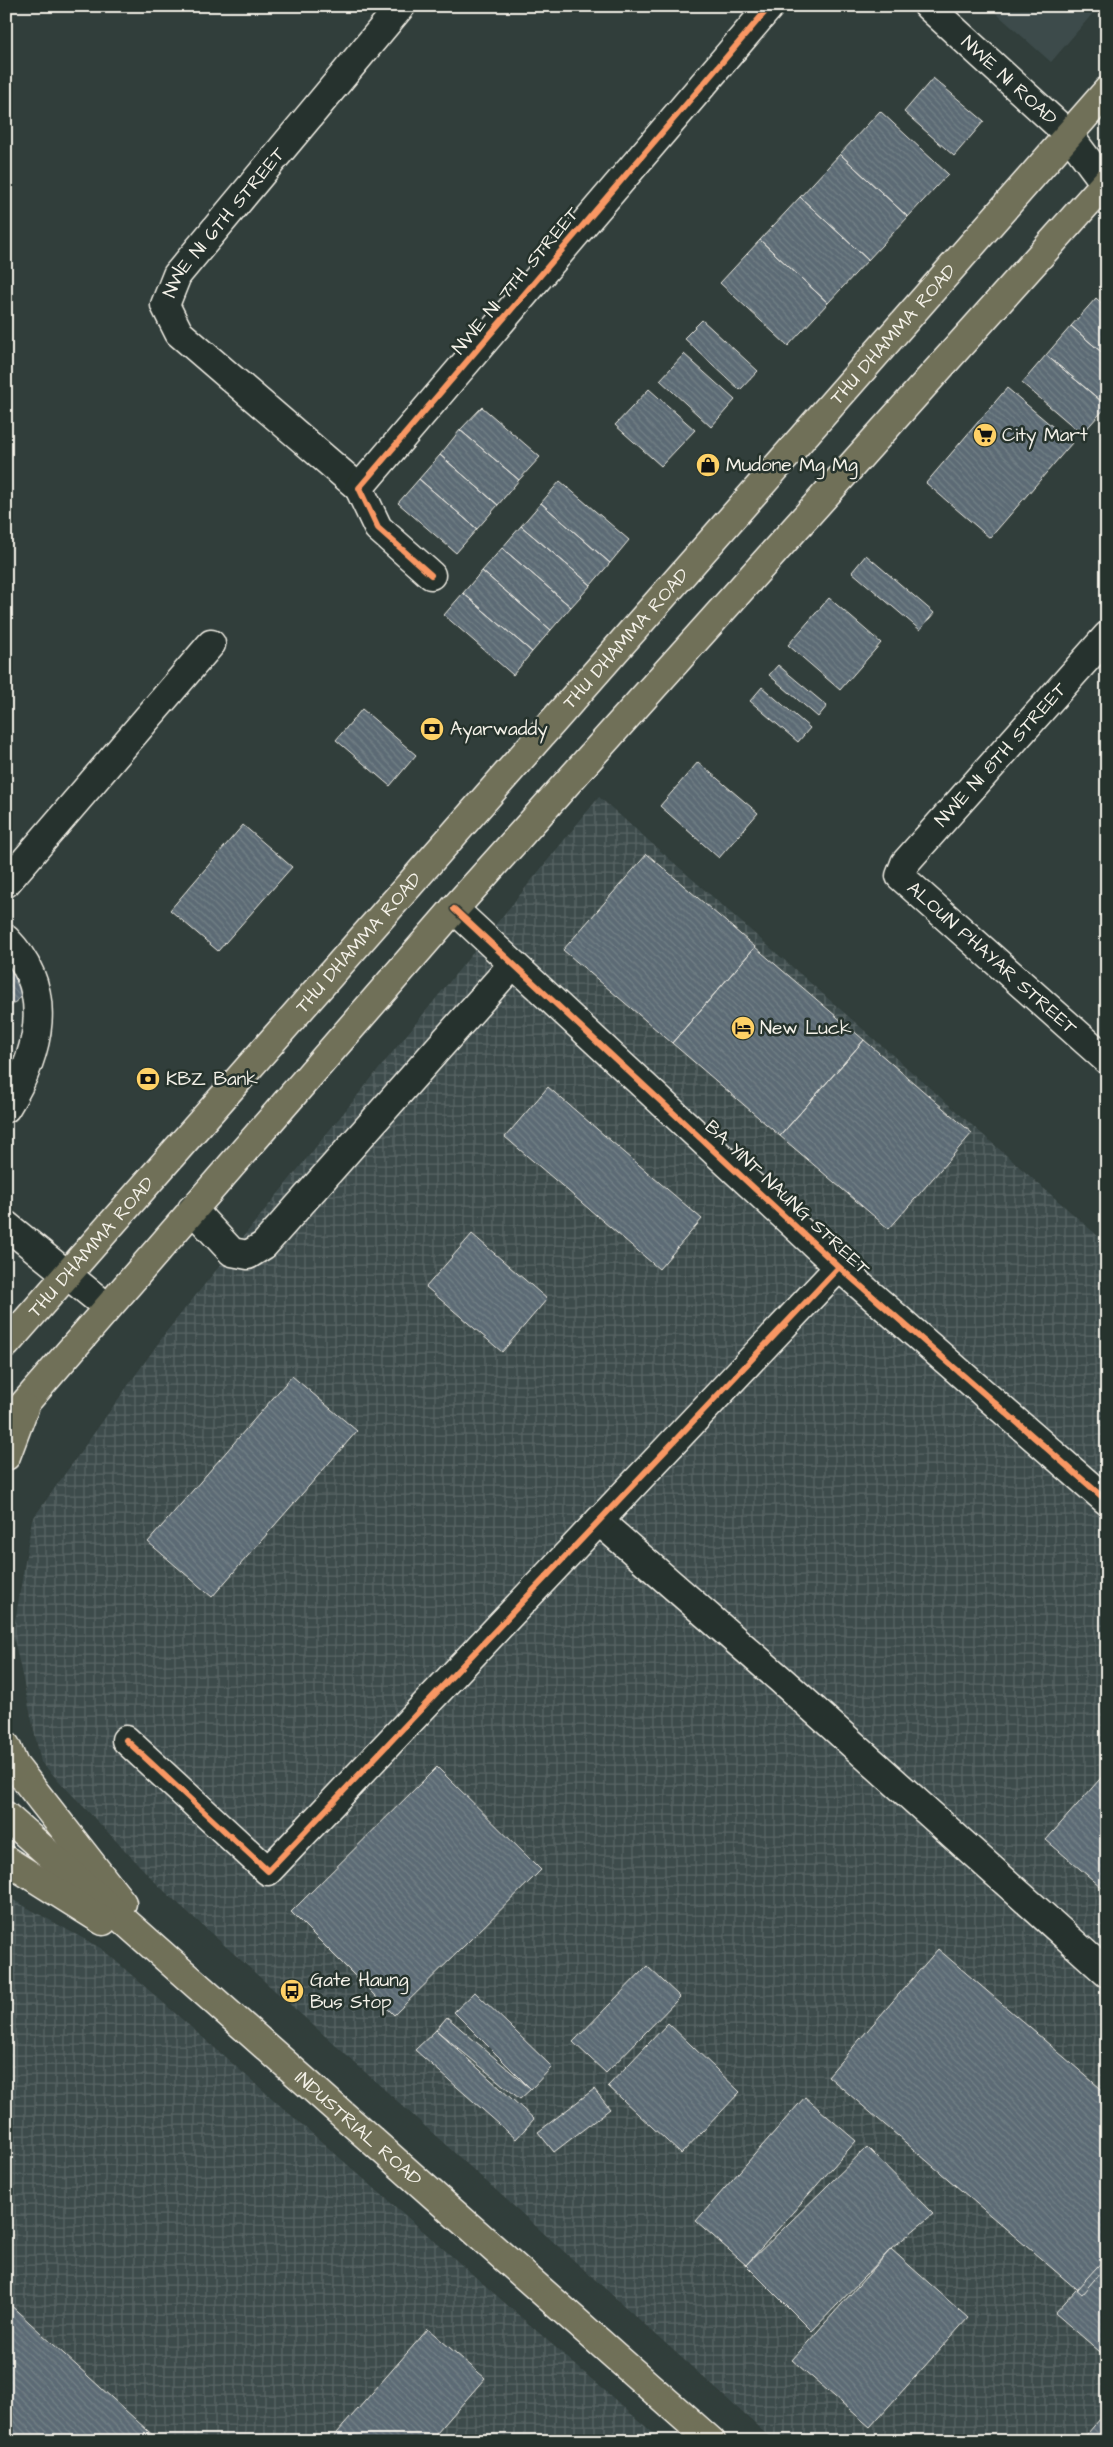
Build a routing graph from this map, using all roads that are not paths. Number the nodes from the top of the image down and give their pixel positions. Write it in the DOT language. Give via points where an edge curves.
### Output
graph roads {
  1 [pos="401,6"];
  2 [pos="770,6"];
  3 [pos="928,6"];
  4 [pos="1107,91"];
  5 [pos="1069,135"];
  6 [pos="1106,183"];
  7 [pos="359,488"];
  8 [pos="431,575"];
  9 [pos="1107,636"];
  10 [pos="211,644"];
  11 [pos="900,876"];
  12 [pos="6,882"];
  13 [pos="454,909"];
  14 [pos="6,939"];
  15 [pos="513,964"];
  16 [pos="1105,1055"];
  17 [pos="6,1108"];
  18 [pos="192,1209"];
  19 [pos="6,1225"];
  20 [pos="839,1267"];
  21 [pos="68,1275"];
  22 [pos="107,1307"];
  23 [pos="6,1344"];
  24 [pos="27,1401"];
  25 [pos="6,1425"];
  26 [pos="6,1456"];
  27 [pos="1107,1501"];
  28 [pos="599,1521"];
  29 [pos="126,1740"];
  30 [pos="6,1746"];
  31 [pos="6,1816"];
  32 [pos="6,1860"];
  33 [pos="168,1961"];
  34 [pos="1107,1973"];
  35 [pos="711,2441"];
  1 -- 7 [label="street, NWE NI 6TH STREET" via="177,275 165,305 179,333"];
  2 -- 7 [label="street, NWE NI 7TH STREET"];
  3 -- 5 [label="street, NWE NI ROAD"];
  4 -- 5 [label="main road, THU DHAMMA ROAD"];
  5 -- 6 [label="street, NWE NI ROAD"];
  5 -- 21 [label="main road, THU DHAMMA ROAD"];
  6 -- 13 [label="main road"];
  7 -- 8 [label="street" via="378,528"];
  9 -- 11 [label="street, NWE NI 8TH STREET" via="905,863"];
  10 -- 12 [label="street"];
  11 -- 16 [label="street, ALOUN PHAYAR STREET"];
  13 -- 15 [label="street, BA YINT NAUNG STREET"];
  13 -- 18 [label="main road"];
  14 -- 17 [label="street" via="30,969 37,996 37,1040 20,1086"];
  15 -- 18 [label="street" via="264,1245 248,1255 232,1252"];
  15 -- 20 [label="street, BA YINT NAUNG STREET"];
  18 -- 22 [label="main road"];
  19 -- 21 [label="street"];
  20 -- 27 [label="street, BA YINT NAUNG STREET"];
  20 -- 28 [label="street"];
  21 -- 22 [label="street"];
  21 -- 23 [label="main road, THU DHAMMA ROAD"];
  22 -- 24 [label="main road"];
  24 -- 25 [label="main road"];
  24 -- 26 [label="main road"];
  28 -- 29 [label="street" via="268,1871"];
  28 -- 34 [label="street"];
  30 -- 33 [label="main road" via="14,1765"];
  31 -- 33 [label="main road, INDUSTRIAL ROAD"];
  32 -- 33 [label="main road"];
  33 -- 35 [label="main road, INDUSTRIAL ROAD"];
}
